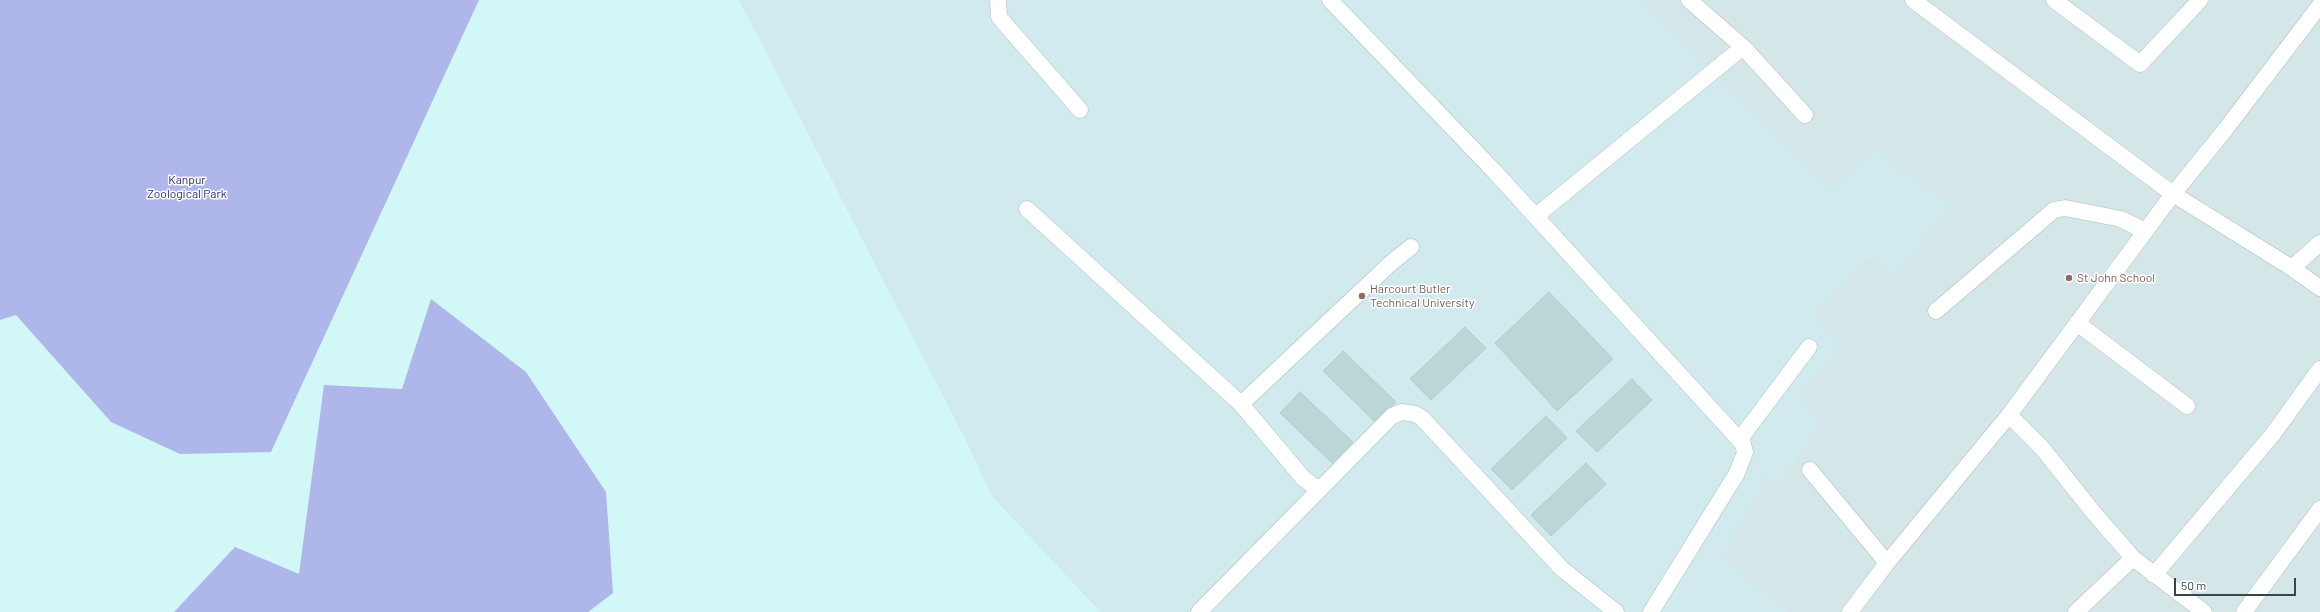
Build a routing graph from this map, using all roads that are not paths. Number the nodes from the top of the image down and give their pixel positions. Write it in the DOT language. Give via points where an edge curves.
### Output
graph roads {
  1 [pos="998,0"];
  2 [pos="1330,0"];
  3 [pos="1689,0"];
  4 [pos="1913,0"];
  5 [pos="2054,0"];
  6 [pos="2200,0"];
  7 [pos="2320,5"];
  8 [pos="1743,47"];
  9 [pos="1080,110"];
  10 [pos="1805,115"];
  11 [pos="2173,194"];
  12 [pos="1027,209"];
  13 [pos="1536,216"];
  14 [pos="2145,231"];
  15 [pos="2320,243"];
  16 [pos="1411,247"];
  17 [pos="2292,268"];
  18 [pos="2320,288"];
  19 [pos="1936,311"];
  20 [pos="2077,323"];
  21 [pos="1809,347"];
  22 [pos="2320,369"];
  23 [pos="1241,404"];
  24 [pos="2187,406"];
  25 [pos="2009,415"];
  26 [pos="1740,439"];
  27 [pos="1810,470"];
  28 [pos="1319,490"];
  29 [pos="2320,509"];
  30 [pos="2133,558"];
  31 [pos="1887,563"];
  32 [pos="2154,575"];
  33 [pos="1199,612"];
  34 [pos="1616,612"];
  35 [pos="1652,612"];
  36 [pos="1850,612"];
  37 [pos="2076,612"];
  38 [pos="2204,612"];
  39 [pos="2244,612"];
  1 -- 9 [label="street" via="999,17"];
  2 -- 13 [label="street"];
  3 -- 8 [label="street"];
  4 -- 11 [label="street"];
  5 -- 6 [label="street" via="2140,64"];
  7 -- 11 [label="street"];
  8 -- 10 [label="street"];
  8 -- 13 [label="street"];
  11 -- 14 [label="street"];
  11 -- 17 [label="street"];
  12 -- 23 [label="street"];
  13 -- 26 [label="street"];
  14 -- 19 [label="street" via="2121,219 2065,208 2054,210"];
  14 -- 20 [label="street"];
  15 -- 17 [label="street"];
  16 -- 23 [label="street"];
  17 -- 18 [label="street"];
  20 -- 24 [label="street"];
  20 -- 25 [label="street"];
  21 -- 26 [label="street"];
  22 -- 32 [label="street" via="2273,434"];
  23 -- 28 [label="street" via="1303,478"];
  25 -- 30 [label="street" via="2042,448 2092,512"];
  25 -- 31 [label="street"];
  26 -- 35 [label="street" via="1745,452 1737,473"];
  27 -- 31 [label="street"];
  28 -- 33 [label="street"];
  28 -- 34 [label="street" via="1392,416 1402,412 1415,414 1422,418 1562,569"];
  29 -- 39 [label="street"];
  30 -- 32 [label="street"];
  30 -- 37 [label="street"];
  31 -- 36 [label="street"];
  32 -- 38 [label="street"];
}
